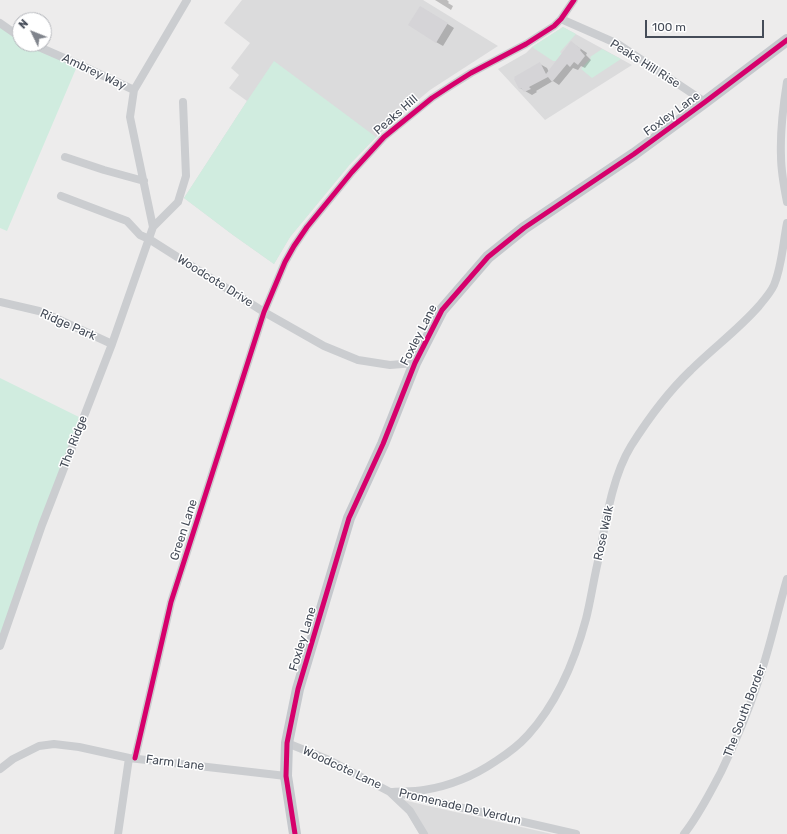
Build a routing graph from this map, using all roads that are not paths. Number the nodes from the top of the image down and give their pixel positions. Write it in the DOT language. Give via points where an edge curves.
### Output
graph roads {
  1 [pos="187,0"];
  2 [pos="574,0"];
  3 [pos="561,19"];
  4 [pos="0,23"];
  5 [pos="12,31"];
  6 [pos="787,40"];
  7 [pos="50,52"];
  8 [pos="787,82"];
  9 [pos="134,90"];
  10 [pos="183,102"];
  11 [pos="705,102"];
  12 [pos="784,120"];
  13 [pos="65,157"];
  14 [pos="144,181"];
  15 [pos="61,196"];
  16 [pos="787,202"];
  17 [pos="787,223"];
  18 [pos="153,227"];
  19 [pos="149,239"];
  20 [pos="0,302"];
  21 [pos="264,312"];
  22 [pos="112,344"];
  23 [pos="415,363"];
  24 [pos="787,579"];
  25 [pos="0,646"];
  26 [pos="287,743"];
  27 [pos="132,758"];
  28 [pos="0,769"];
  29 [pos="286,776"];
  30 [pos="390,792"];
  31 [pos="118,834"];
  32 [pos="295,834"];
  33 [pos="424,834"];
  34 [pos="576,834"];
  35 [pos="684,834"];
  1 -- 9 [label="street"];
  2 -- 3 [label="street, Peaks Hill"];
  3 -- 11 [label="street, Peaks Hill Rise" via="618,44"];
  3 -- 21 [label="street, Peaks Hill" via="543,34 432,98 384,137 307,227 285,262"];
  4 -- 5 [label="street"];
  6 -- 11 [label="main road, Foxley Lane"];
  7 -- 9 [label="street, Ambrey Way"];
  8 -- 12 [label="street"];
  9 -- 14 [label="street" via="130,117"];
  10 -- 18 [label="street" via="186,176 178,202"];
  11 -- 23 [label="main road, Foxley Lane" via="634,154 524,228 488,257 442,310"];
  12 -- 16 [label="street" via="781,156"];
  13 -- 14 [label="street"];
  14 -- 18 [label="street"];
  15 -- 19 [label="street, Woodcote Drive" via="127,221 140,235"];
  17 -- 30 [label="street, Rose Walk" via="774,286 739,327 679,382 630,447 622,462 610,504 586,618 572,662 544,714 520,743 473,775 446,786 423,791"];
  18 -- 19 [label="street, The Ridge"];
  19 -- 21 [label="street, Woodcote Drive"];
  19 -- 22 [label="street, The Ridge"];
  20 -- 22 [label="street, Ridge Park" via="40,311"];
  21 -- 23 [label="street, Woodcote Drive" via="324,346 358,360 390,365"];
  21 -- 27 [label="street, Green Lane" via="171,602"];
  22 -- 25 [label="street, The Ridge" via="42,525"];
  23 -- 26 [label="main road, Foxley Lane" via="383,444 349,518 298,689"];
  24 -- 35 [label="street, The South Border" via="758,681 742,726 712,790"];
  26 -- 29 [label="main road, Foxley Lane"];
  26 -- 30 [label="street, Woodcote Lane" via="329,760"];
  27 -- 28 [label="street, Farm Lane" via="54,744 39,746 13,759"];
  27 -- 29 [label="street, Farm Lane"];
  27 -- 31 [label="street, Green Lane"];
  29 -- 32 [label="main road, Foxley Lane"];
  30 -- 33 [label="street, Woodcote Lane" via="410,811"];
  30 -- 34 [label="street, Promenade De Verdun"];
}
